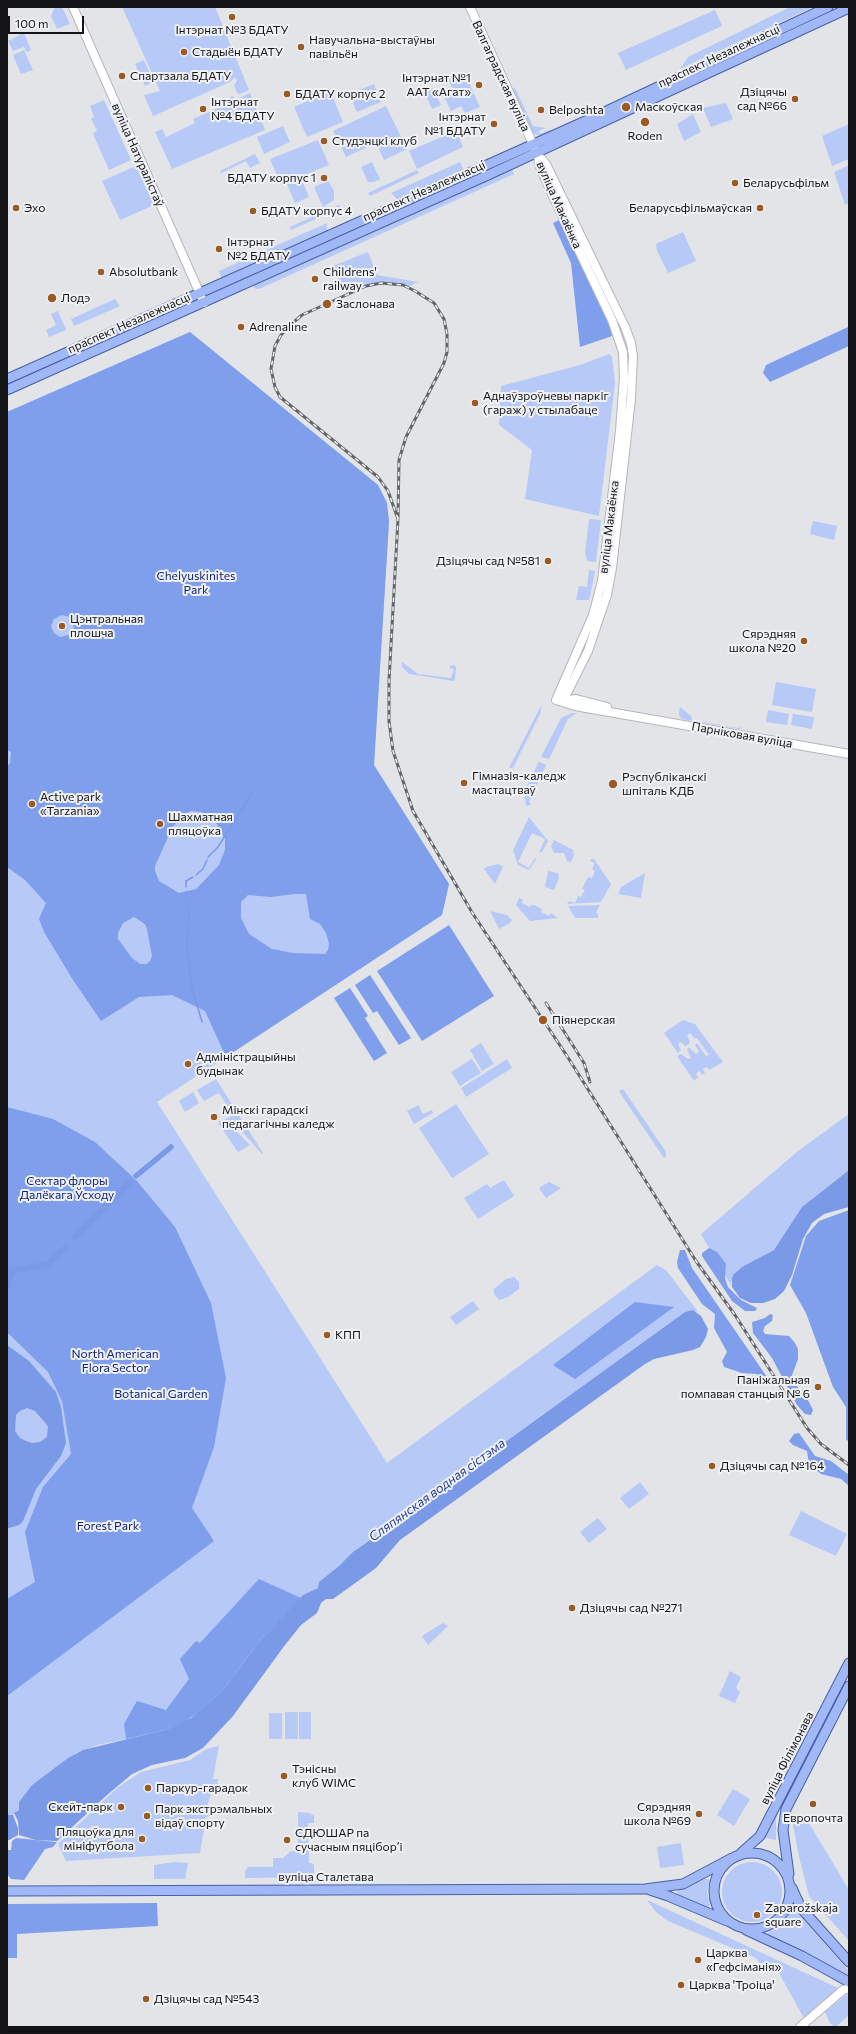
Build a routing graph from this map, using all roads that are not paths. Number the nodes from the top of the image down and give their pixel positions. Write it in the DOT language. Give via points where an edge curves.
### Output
graph roads {
  1 [pos="73,7"];
  2 [pos="470,7"];
  3 [pos="828,7"];
  4 [pos="849,8"];
  5 [pos="535,149"];
  6 [pos="200,294"];
  7 [pos="204,304"];
  8 [pos="630,340"];
  9 [pos="621,343"];
  10 [pos="7,379"];
  11 [pos="7,390"];
  12 [pos="604,567"];
  13 [pos="612,568"];
  14 [pos="559,700"];
  15 [pos="849,754"];
  16 [pos="849,1663"];
  17 [pos="849,1686"];
  18 [pos="734,1857"];
  19 [pos="790,1883"];
  20 [pos="645,1889"];
  21 [pos="7,1891"];
  22 [pos="736,1925"];
  23 [pos="849,1962"];
  24 [pos="840,1976"];
  25 [pos="849,1982"];
  26 [pos="846,1989"];
  27 [pos="800,2027"];
  1 -- 6 [label="street, вуліца Натуралістаў"];
  2 -- 5 [label="street, Валгаградская вуліца"];
  3 -- 5 [label="main road, праспект Незалежнасці"];
  4 -- 5 [label="main road, праспект Незалежнасці"];
  5 -- 6 [label="main road, праспект Незалежнасці"];
  5 -- 7 [label="main road, праспект Незалежнасці"];
  5 -- 8 [label="street, вуліца Макаёнка" via="546,164"];
  5 -- 9 [label="street, вуліца Макаёнка" via="540,167"];
  6 -- 7 [label="street, вуліца Натуралістаў"];
  6 -- 10 [label="main road, праспект Незалежнасці"];
  7 -- 11 [label="main road, праспект Незалежнасці"];
  8 -- 9 [label="street"];
  8 -- 13 [label="street, вуліца Макаёнка" via="633,356 632,389"];
  9 -- 12 [label="street, вуліца Макаёнка" via="624,359 623,394"];
  12 -- 13 [label="street"];
  12 -- 14 [label="street, вуліца Макаёнка" via="593,616"];
  13 -- 14 [label="street, вуліца Макаёнка" via="605,603 595,633"];
  14 -- 15 [label="street, Парніковая вуліца" via="575,706"];
  16 -- 18 [label="main road, вуліца Філімонава" via="760,1836 750,1847"];
  17 -- 19 [label="main road, вуліца Філімонава" via="786,1809 783,1823"];
  18 -- 19 [label="main road" via="752,1852 769,1856 782,1866"];
  18 -- 20 [label="main road" via="683,1884"];
  18 -- 22 [label="main road" via="719,1872 714,1891 719,1909"];
  19 -- 22 [label="main road" via="789,1900 776,1920 763,1927 747,1929"];
  19 -- 23 [label="main road" via="802,1908"];
  20 -- 21 [label="main road, вуліца Сталетава"];
  20 -- 22 [label="main road"];
  22 -- 24 [label="main road"];
  24 -- 25 [label="main road"];
  24 -- 26 [label="street"];
  26 -- 27 [label="street"];
}
